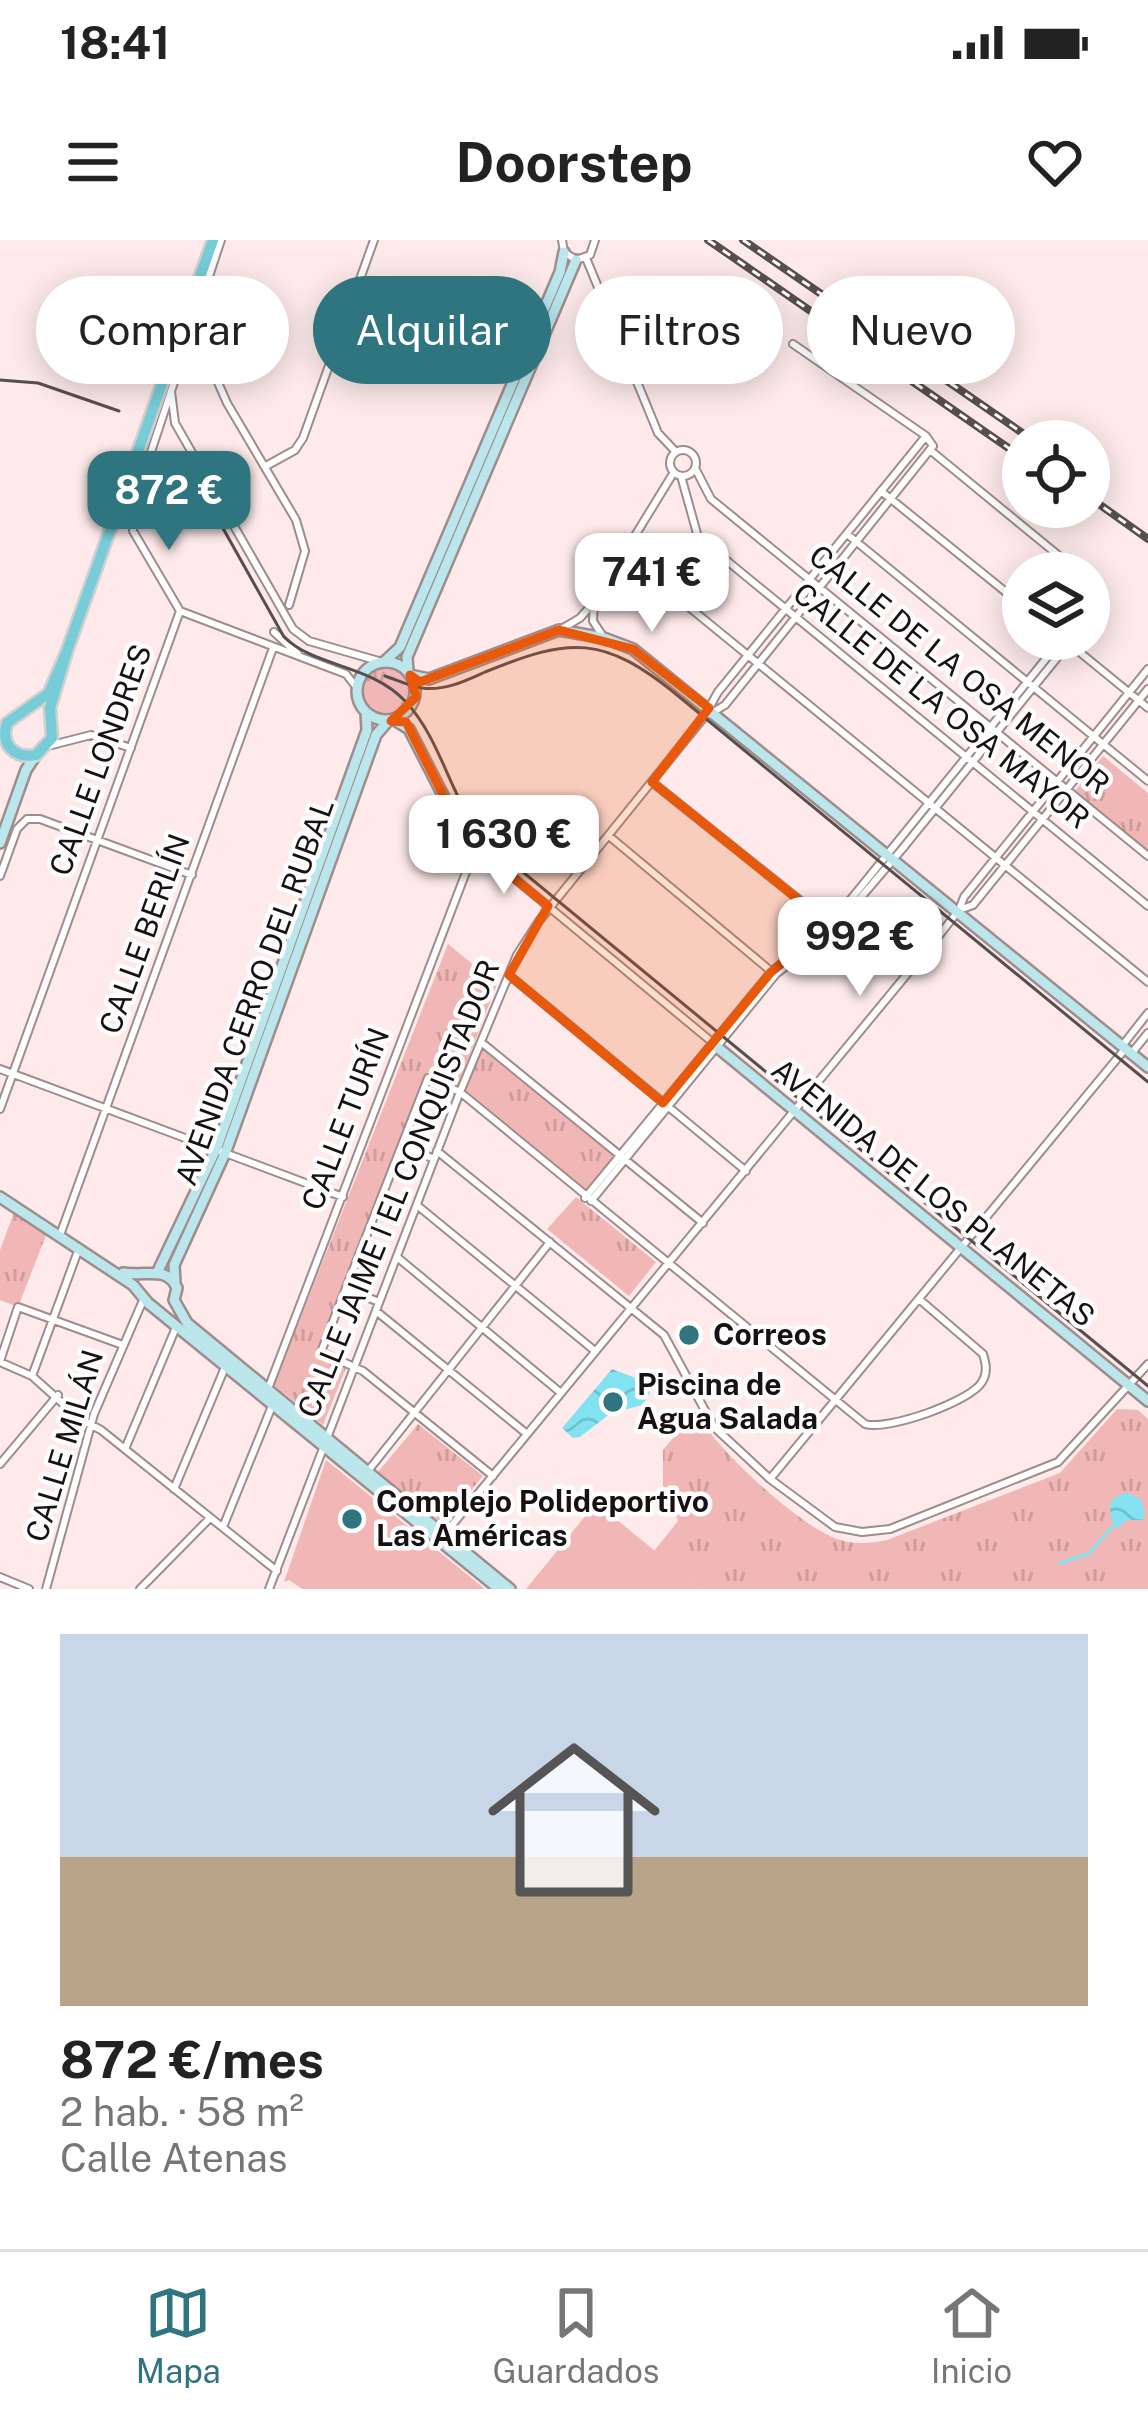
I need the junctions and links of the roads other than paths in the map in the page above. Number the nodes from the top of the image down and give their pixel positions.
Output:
1 (217, 240) edge
2 (374, 240) edge
3 (595, 240) edge
4 (563, 246) edge
5 (581, 259) junction
6 (793, 344) dead end
7 (219, 384) edge
8 (171, 392) junction
9 (926, 436) junction
10 (932, 448) junction
11 (676, 452) junction
12 (148, 461) dead end
13 (266, 466) junction
14 (695, 468) junction
15 (678, 474) junction
16 (881, 491) junction
17 (891, 498) junction
18 (133, 503) dead end
19 (847, 534) junction
20 (856, 542) junction
21 (1055, 552) edge
22 (624, 554) junction
23 (810, 578) junction
24 (820, 586) junction
25 (1002, 589) edge
26 (595, 601) junction
27 (289, 605) junction
28 (278, 606) junction
29 (785, 610) junction
30 (180, 611) junction
31 (285, 617) junction
32 (795, 618) junction
33 (560, 630) junction
34 (274, 632) dead end
35 (604, 638) junction
36 (273, 648) junction
37 (67, 651) junction
38 (748, 655) junction
39 (303, 657) junction
40 (1049, 660) edge
41 (1090, 660) edge
42 (383, 662) junction
43 (758, 663) junction
44 (1148, 669) edge
45 (409, 673) junction
46 (1030, 684) junction
47 (356, 688) junction
48 (1148, 688) edge
49 (1129, 692) junction
50 (1139, 700) junction
51 (1148, 708) edge
52 (26, 710) junction
53 (366, 712) junction
54 (709, 713) junction
55 (390, 721) junction
56 (49, 723) junction
57 (3, 725) edge
58 (993, 730) junction
59 (1094, 736) junction
60 (64, 740) junction
61 (1103, 744) junction
62 (47, 746) junction
63 (7, 748) edge
64 (130, 748) junction
65 (36, 755) junction
66 (969, 760) junction
67 (1148, 781) edge
68 (652, 782) junction
69 (1057, 782) junction
70 (21, 784) junction
71 (1066, 789) junction
72 (932, 805) junction
73 (1033, 812) junction
74 (1042, 819) junction
75 (609, 836) junction
76 (465, 838) junction
77 (98, 841) junction
78 (0, 843) edge
79 (891, 855) junction
80 (486, 856) junction
81 (1148, 856) edge
82 (996, 858) junction
83 (1005, 865) junction
84 (468, 867) junction
85 (193, 875) junction
86 (0, 876) edge
87 (1148, 906) edge
88 (550, 908) junction
89 (958, 911) junction
90 (832, 927) junction
91 (774, 973) junction
92 (509, 975) junction
93 (1148, 982) edge
94 (1148, 1013) edge
95 (1148, 1033) edge
96 (481, 1042) junction
97 (715, 1045) junction
98 (1126, 1049) junction
99 (1148, 1067) edge
100 (0, 1069) edge
101 (13, 1073) junction
102 (460, 1093) junction
103 (666, 1105) junction
104 (107, 1108) junction
105 (0, 1109) edge
106 (795, 1112) junction
107 (402, 1144) junction
108 (222, 1149) junction
109 (435, 1155) junction
110 (622, 1157) junction
111 (746, 1171) junction
112 (0, 1196) edge
113 (343, 1197) junction
114 (588, 1199) junction
115 (418, 1206) junction
116 (704, 1223) junction
117 (60, 1235) junction
118 (550, 1242) junction
119 (80, 1248) junction
120 (962, 1249) junction
121 (398, 1257) junction
122 (670, 1263) junction
123 (117, 1272) junction
124 (155, 1274) junction
125 (176, 1283) junction
126 (516, 1286) junction
127 (346, 1289) junction
128 (143, 1296) junction
129 (919, 1299) junction
130 (174, 1300) junction
131 (380, 1302) junction
132 (158, 1307) junction
133 (631, 1310) junction
134 (376, 1311) junction
135 (134, 1318) junction
136 (54, 1320) junction
137 (177, 1325) junction
138 (483, 1328) junction
139 (121, 1344) junction
140 (596, 1351) junction
141 (0, 1362) edge
142 (1148, 1364) edge
143 (226, 1365) junction
144 (354, 1366) junction
145 (450, 1370) junction
146 (32, 1376) junction
147 (1126, 1383) junction
148 (268, 1389) junction
149 (561, 1393) junction
150 (58, 1396) junction
151 (835, 1400) junction
152 (1148, 1401) edge
153 (273, 1402) junction
154 (416, 1413) junction
155 (92, 1422) junction
156 (526, 1434) junction
157 (325, 1440) junction
158 (125, 1449) junction
159 (0, 1464) edge
160 (368, 1472) junction
161 (493, 1476) junction
162 (770, 1479) junction
163 (174, 1489) junction
164 (210, 1518) junction
165 (222, 1528) junction
166 (442, 1537) junction
167 (277, 1571) junction
168 (0, 1577) edge
169 (28, 1589) edge
170 (46, 1589) edge
171 (140, 1589) edge
172 (269, 1589) edge
173 (499, 1589) edge
174 (510, 1589) edge

1 - 8 street
1 - 37 main road
2 - 13 street
3 - 5 street
4 - 5 street
4 - 42 street
5 - 11 street
5 - 45 street
6 - 9 street
7 - 13 street
8 - 12 street
8 - 28 street
9 - 10 street
9 - 16 street, CALLE JAIME I EL CONQUISTADOR
10 - 17 street, CALLE JAIME I EL CONQUISTADOR
10 - 21 street
11 - 14 street
11 - 15 street
13 - 27 street
14 - 15 street
14 - 23 street, CALLE DE LA OSA MENOR
15 - 22 street
15 - 29 street, CALLE DE LA OSA MAYOR
16 - 17 street
16 - 19 street, CALLE JAIME I EL CONQUISTADOR
17 - 20 street, CALLE JAIME I EL CONQUISTADOR
17 - 25 street
18 - 30 street
19 - 20 street
19 - 23 street, CALLE JAIME I EL CONQUISTADOR
20 - 24 street, CALLE JAIME I EL CONQUISTADOR
20 - 46 street
22 - 26 street
22 - 38 street
23 - 24 street, CALLE DE LA OSA MENOR
23 - 29 street, CALLE JAIME I EL CONQUISTADOR
24 - 32 street, CALLE JAIME I EL CONQUISTADOR
24 - 58 street, CALLE DE LA OSA MENOR
26 - 33 street
26 - 35 street
27 - 28 street
27 - 31 street
28 - 31 street
29 - 32 street, CALLE DE LA OSA MAYOR
29 - 38 street, CALLE JAIME I EL CONQUISTADOR
30 - 36 street
30 - 64 street, CALLE LONDRES
31 - 42 street
32 - 43 street, CALLE JAIME I EL CONQUISTADOR
32 - 66 street, CALLE DE LA OSA MAYOR
33 - 35 street
33 - 45 street
34 - 39 street
35 - 54 street
36 - 39 street
36 - 85 street, CALLE BERLÍN
37 - 52 main road
37 - 56 main road
38 - 43 street
38 - 54 street, CALLE JAIME I EL CONQUISTADOR
39 - 47 street
40 - 46 street
41 - 49 street
42 - 45 street
42 - 47 street
43 - 54 street, CALLE JAIME I EL CONQUISTADOR
43 - 72 street
44 - 49 street
45 - 55 street
46 - 58 street
46 - 59 street
47 - 53 street
48 - 50 street
49 - 50 street
49 - 59 street
50 - 51 street
50 - 61 street
52 - 56 main road
52 - 57 main road
53 - 55 street
53 - 108 street, AVENIDA CERRO DEL RUBAL
54 - 68 street, CALLE JAIME I EL CONQUISTADOR
54 - 79 street
55 - 76 street, CALLE TURÍN
55 - 108 street, AVENIDA CERRO DEL RUBAL
56 - 60 street
56 - 62 main road
57 - 63 main road
58 - 66 street
58 - 69 street, CALLE DE LA OSA MENOR
59 - 61 street
59 - 69 street
60 - 62 street
60 - 64 street
61 - 67 street
61 - 71 street
62 - 65 main road
63 - 65 main road
63 - 70 street
64 - 77 street, CALLE LONDRES
65 - 70 street
66 - 72 street
66 - 73 street, CALLE DE LA OSA MAYOR
68 - 75 street, CALLE JAIME I EL CONQUISTADOR
68 - 90 street
69 - 71 street, CALLE DE LA OSA MENOR
69 - 73 street
70 - 78 street
71 - 74 street
71 - 81 street, CALLE DE LA OSA MENOR
72 - 79 street
72 - 82 street
73 - 74 street, CALLE DE LA OSA MAYOR
73 - 82 street
74 - 83 street
74 - 87 street, CALLE DE LA OSA MAYOR
75 - 88 street, CALLE JAIME I EL CONQUISTADOR
75 - 91 street
76 - 80 street, AVENIDA DE LOS PLANETAS
76 - 84 street, CALLE TURÍN
77 - 85 street
77 - 86 street
77 - 101 street, CALLE LONDRES
79 - 89 street
79 - 90 street
80 - 84 street
80 - 88 street, AVENIDA DE LOS PLANETAS
82 - 83 street
82 - 89 street
83 - 89 street
83 - 93 street
84 - 113 street, CALLE TURÍN
85 - 104 street, CALLE BERLÍN
88 - 92 street, CALLE JAIME I EL CONQUISTADOR
88 - 97 street, AVENIDA DE LOS PLANETAS
89 - 98 street
89 - 106 street
90 - 91 street
91 - 97 street
92 - 96 street, CALLE JAIME I EL CONQUISTADOR
92 - 103 street
94 - 98 street
95 - 98 street
96 - 102 street, CALLE JAIME I EL CONQUISTADOR
96 - 110 street
97 - 103 street
97 - 106 street, AVENIDA DE LOS PLANETAS
98 - 99 street
98 - 120 street
100 - 101 street
101 - 104 street
101 - 105 street, CALLE LONDRES
102 - 107 street
102 - 109 street, CALLE JAIME I EL CONQUISTADOR
102 - 114 street
103 - 110 street
103 - 111 street
104 - 108 street
104 - 117 street, CALLE BERLÍN
106 - 111 street
106 - 120 street, AVENIDA DE LOS PLANETAS
107 - 109 street
107 - 127 street
108 - 113 street
108 - 124 street, AVENIDA CERRO DEL RUBAL
108 - 125 street, AVENIDA CERRO DEL RUBAL
109 - 115 street, CALLE JAIME I EL CONQUISTADOR
109 - 118 street
110 - 114 street
110 - 116 street
111 - 116 street
112 - 117 street
113 - 148 street, CALLE TURÍN
114 - 122 street
115 - 121 street, CALLE JAIME I EL CONQUISTADOR
115 - 126 street
116 - 122 street
117 - 119 street
118 - 126 street
118 - 133 street
119 - 123 street
119 - 136 street
120 - 129 street
120 - 147 street, AVENIDA DE LOS PLANETAS
121 - 131 street, CALLE JAIME I EL CONQUISTADOR
121 - 138 street
122 - 133 street
122 - 151 street
123 - 124 street
123 - 128 street
124 - 125 street
124 - 128 street
125 - 130 street
126 - 138 street
126 - 140 street
127 - 131 street
127 - 144 street
128 - 132 street
128 - 135 street, CALLE MILÁN
129 - 151 street
129 - 151 street
130 - 132 street
130 - 148 street
131 - 134 street, CALLE JAIME I EL CONQUISTADOR
132 - 135 street
132 - 137 street
133 - 140 street
133 - 162 street
134 - 144 street, CALLE JAIME I EL CONQUISTADOR
134 - 145 street
135 - 139 street, CALLE MILÁN
136 - 139 street
136 - 141 street
136 - 146 street
137 - 143 street
137 - 158 street
138 - 145 street
138 - 149 street
139 - 155 street, CALLE MILÁN
140 - 149 street
141 - 146 street
142 - 147 street
143 - 153 street
143 - 163 street
144 - 154 street
144 - 157 street, CALLE JAIME I EL CONQUISTADOR
145 - 154 street
145 - 156 street
146 - 150 street
147 - 152 street, AVENIDA DE LOS PLANETAS
147 - 162 street
148 - 157 street
149 - 156 street
150 - 155 street
150 - 159 street
151 - 162 street
153 - 157 street
153 - 165 street
154 - 160 street
154 - 161 street
155 - 158 street
155 - 170 street, CALLE MILÁN
156 - 161 street
157 - 160 street
157 - 166 street
157 - 167 street, CALLE JAIME I EL CONQUISTADOR
158 - 163 street
160 - 166 street
161 - 166 street
163 - 164 street
164 - 165 street
164 - 171 street
165 - 167 street
166 - 173 street
166 - 174 street
167 - 172 street, CALLE JAIME I EL CONQUISTADOR
168 - 169 street

